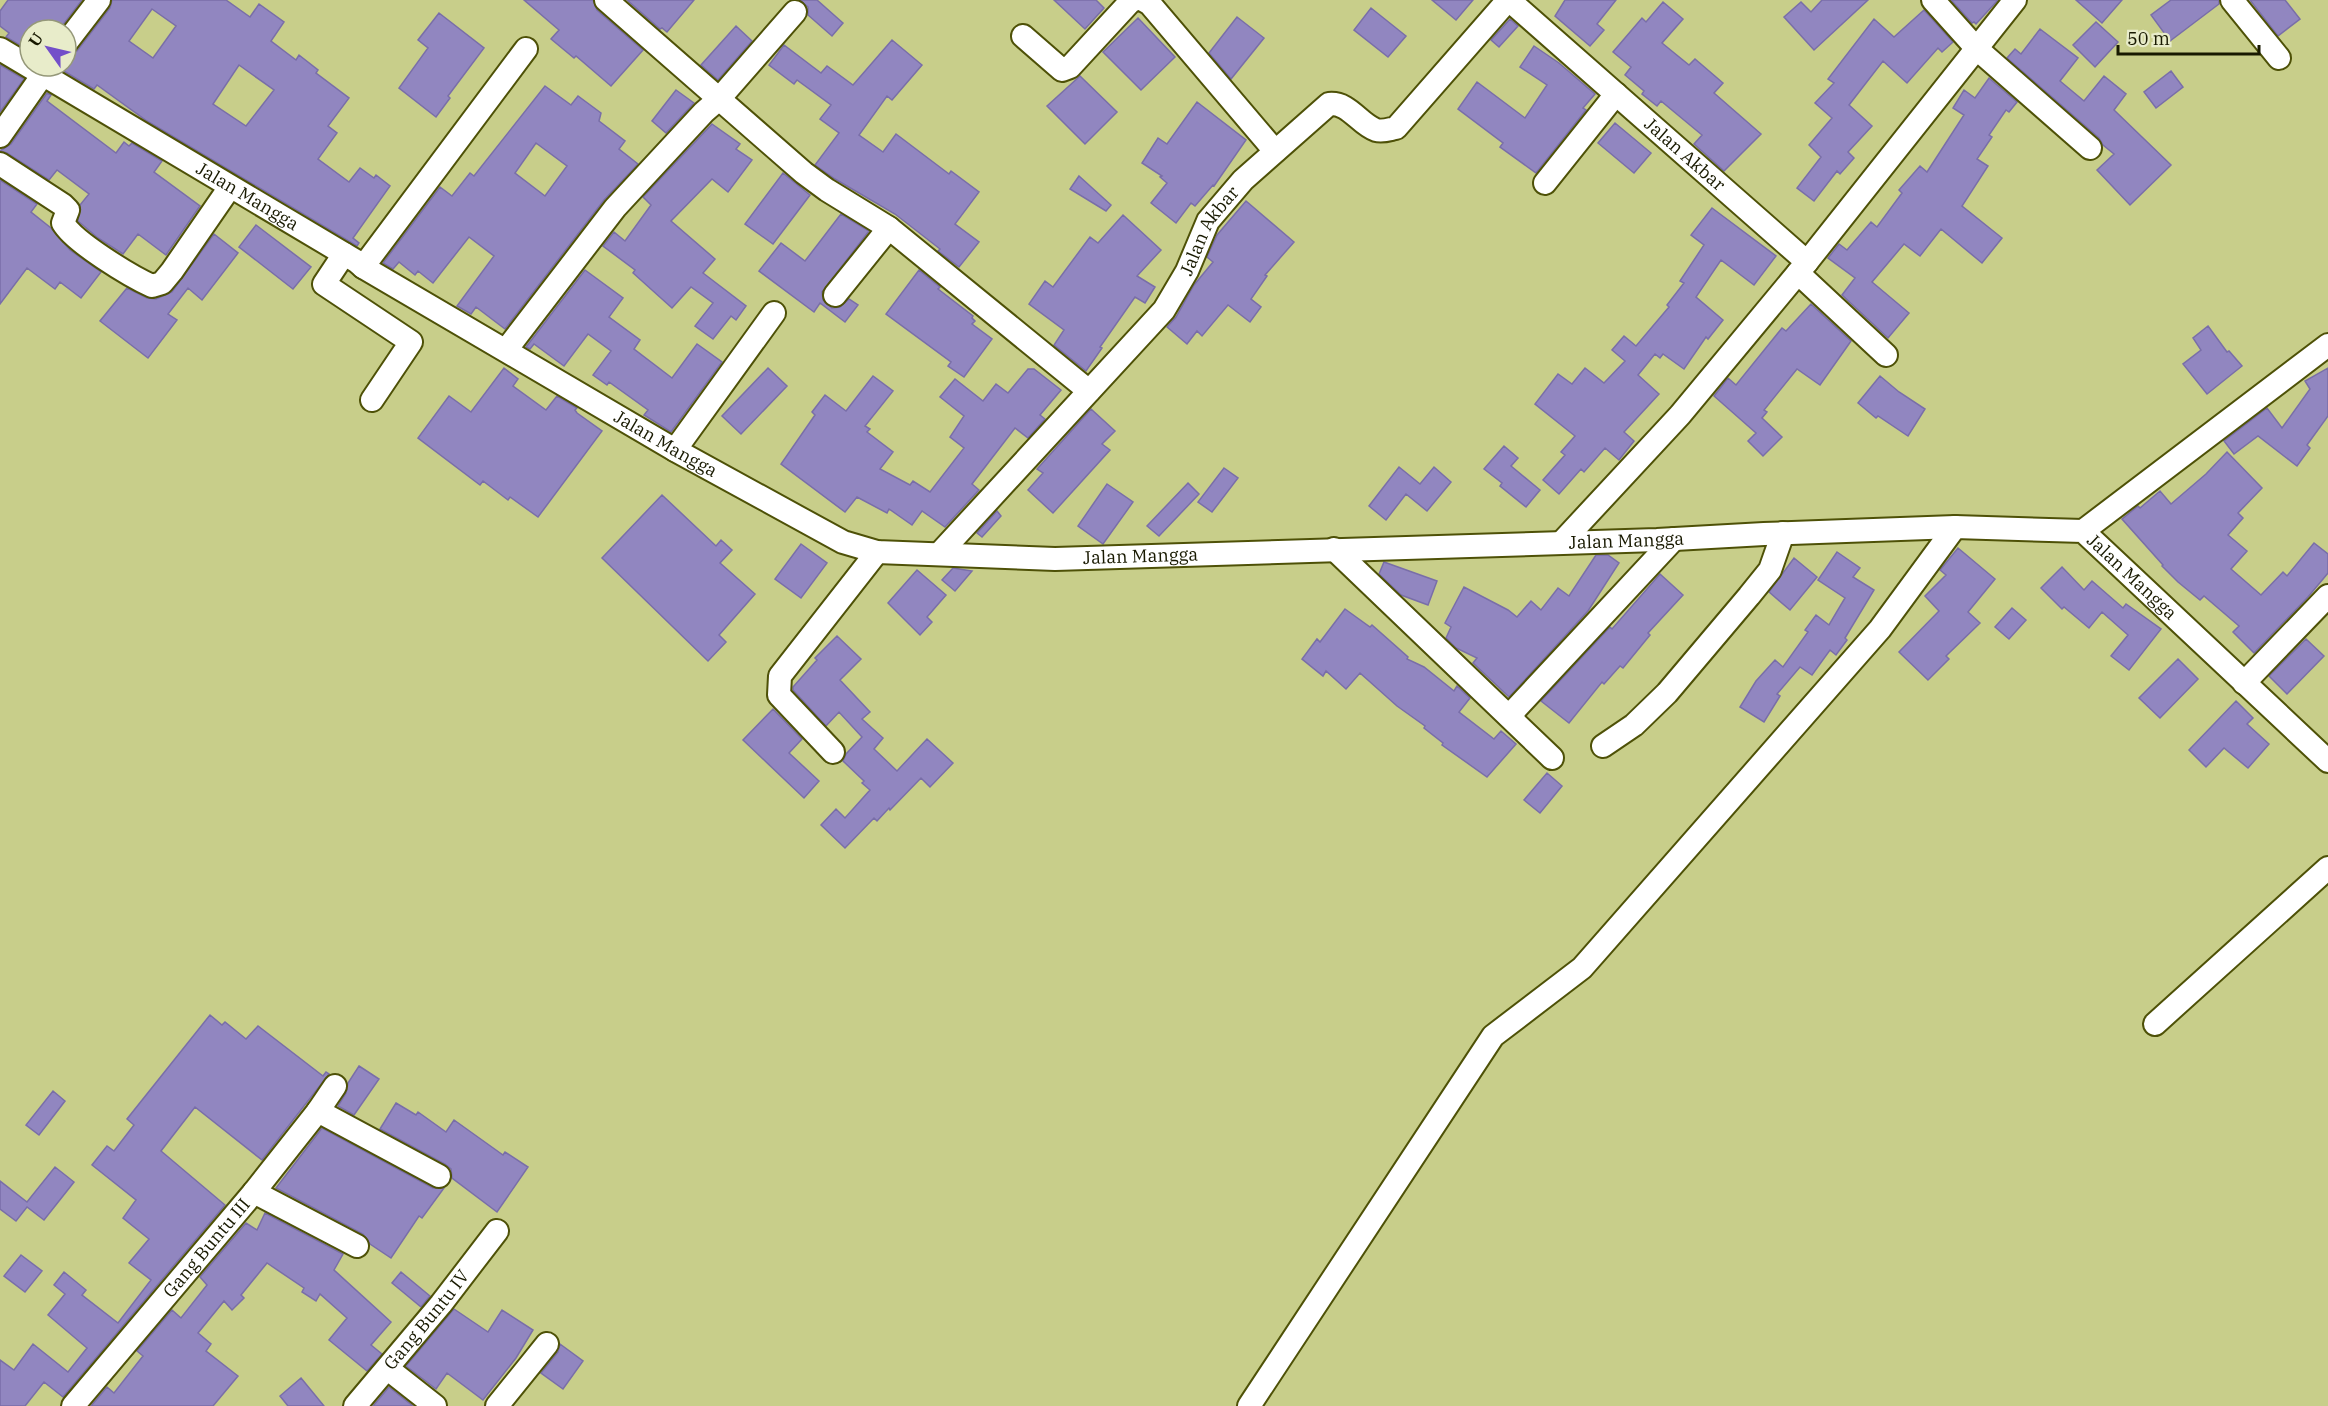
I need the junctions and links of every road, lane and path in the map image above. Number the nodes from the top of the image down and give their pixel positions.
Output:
1 (99, 0) edge
2 (606, 0) edge
3 (1134, 0) edge
4 (1143, 0) edge
5 (1509, 0) edge
6 (1932, 0) edge
7 (2015, 0) edge
8 (2232, 0) edge
9 (795, 12) dead end
10 (78, 27) edge
11 (1023, 36) dead end
12 (0, 49) edge
13 (526, 49) dead end
14 (1977, 49) junction
15 (18, 57) edge
16 (2279, 57) dead end
17 (40, 78) edge
18 (59, 78) edge
19 (1616, 94) junction
20 (719, 99) junction
21 (0, 136) edge
22 (2090, 148) dead end
23 (1275, 151) junction
24 (0, 164) edge
25 (1545, 183) dead end
26 (230, 187) junction
27 (410, 191) dead end
28 (889, 228) junction
29 (354, 261) junction
30 (1802, 267) junction
31 (835, 295) dead end
32 (774, 313) dead end
33 (2328, 345) edge
34 (506, 350) junction
35 (1886, 355) dead end
36 (1089, 391) junction
37 (372, 400) dead end
38 (675, 450) junction
39 (1955, 527) junction
40 (2083, 531) junction
41 (1783, 533) junction
42 (1674, 539) junction
43 (1562, 542) junction
44 (1334, 549) junction
45 (877, 552) junction
46 (940, 553) junction
47 (2328, 596) edge
48 (2244, 683) junction
49 (1509, 716) junction
50 (1603, 746) dead end
51 (833, 752) dead end
52 (1552, 758) dead end
53 (2328, 761) edge
54 (2328, 868) edge
55 (2155, 1024) dead end
56 (335, 1086) dead end
57 (318, 1111) junction
58 (439, 1176) dead end
59 (254, 1192) junction
60 (497, 1231) dead end
61 (357, 1246) dead end
62 (547, 1344) dead end
63 (388, 1369) junction
64 (73, 1406) edge
65 (355, 1406) edge
66 (435, 1406) edge
67 (496, 1406) edge
68 (1249, 1406) edge

1 - 10 street
2 - 20 street
3 - 11 street
4 - 23 street
5 - 19 street, Jalan Akbar
5 - 23 street, Jalan Akbar
6 - 14 street
7 - 14 street
8 - 16 street
9 - 20 street
12 - 15 street, Jalan Mangga
13 - 29 street
14 - 22 street
14 - 30 street
17 - 21 street
18 - 26 street, Jalan Mangga
19 - 25 street
19 - 30 street, Jalan Akbar
20 - 28 street
20 - 34 street
23 - 36 street, Jalan Akbar
24 - 26 street
26 - 29 street, Jalan Mangga
27 - 29 street
28 - 31 street
28 - 36 street
29 - 34 street, Jalan Mangga
29 - 37 street
30 - 35 street, Jalan Akbar
30 - 43 street
32 - 38 street
33 - 40 street
34 - 38 street, Jalan Mangga
36 - 46 street, Jalan Akbar
38 - 45 street, Jalan Mangga
39 - 40 street, Jalan Mangga
39 - 41 street, Jalan Mangga
39 - 68 street
40 - 48 street, Jalan Mangga
41 - 42 street, Jalan Mangga
41 - 50 street
42 - 43 street, Jalan Mangga
42 - 49 street
43 - 44 street, Jalan Mangga
44 - 46 street, Jalan Mangga
44 - 49 street
45 - 46 street, Jalan Mangga
45 - 51 street
47 - 48 street
48 - 53 street, Jalan Mangga
49 - 52 street
54 - 55 street
56 - 57 street, Gang Buntu III
57 - 58 street
57 - 59 street, Gang Buntu III
59 - 61 street
59 - 64 street, Gang Buntu III
60 - 63 street, Gang Buntu IV
62 - 67 street
63 - 65 street, Gang Buntu IV
63 - 66 street

